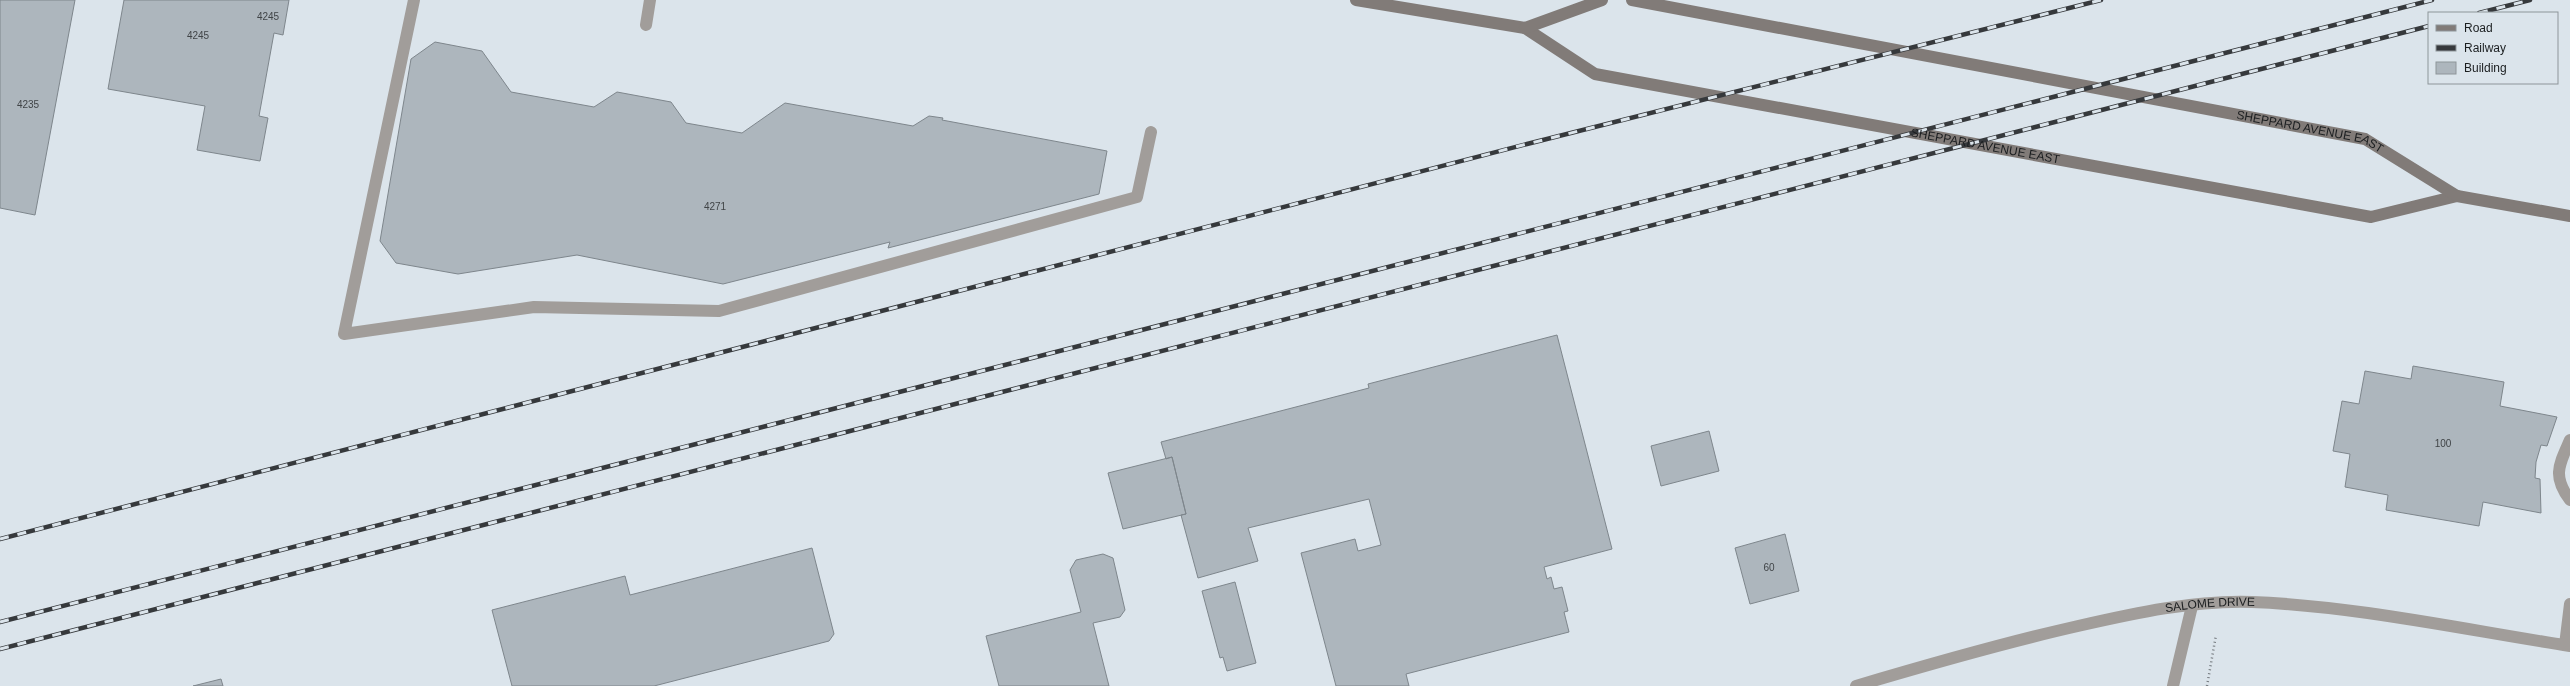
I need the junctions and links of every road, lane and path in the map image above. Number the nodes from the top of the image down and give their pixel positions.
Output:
1 (414, 0) edge
2 (650, 0) edge
3 (1356, 0) edge
4 (1602, 0) edge
5 (1632, 0) edge
6 (646, 25) dead end
7 (1525, 28) junction
8 (1150, 132) dead end
9 (2457, 196) junction
10 (2570, 216) edge
11 (2570, 440) edge
12 (2570, 500) edge
13 (2222, 603) junction
14 (2570, 604) edge
15 (2192, 606) junction
16 (2567, 646) edge
17 (1856, 686) edge
18 (2173, 686) edge
19 (2207, 686) edge

1 - 8 street
2 - 6 street
3 - 7 main road, SHEPPARD AVENUE EAST
4 - 7 main road, SHEPPARD AVENUE EAST
5 - 9 main road, SHEPPARD AVENUE EAST
7 - 9 main road, SHEPPARD AVENUE EAST
9 - 10 main road, SHEPPARD AVENUE EAST
11 - 12 street
13 - 15 street, SALOME DRIVE
13 - 16 street, SALOME DRIVE
13 - 19 path
14 - 16 street
15 - 17 street, SALOME DRIVE
15 - 18 street

